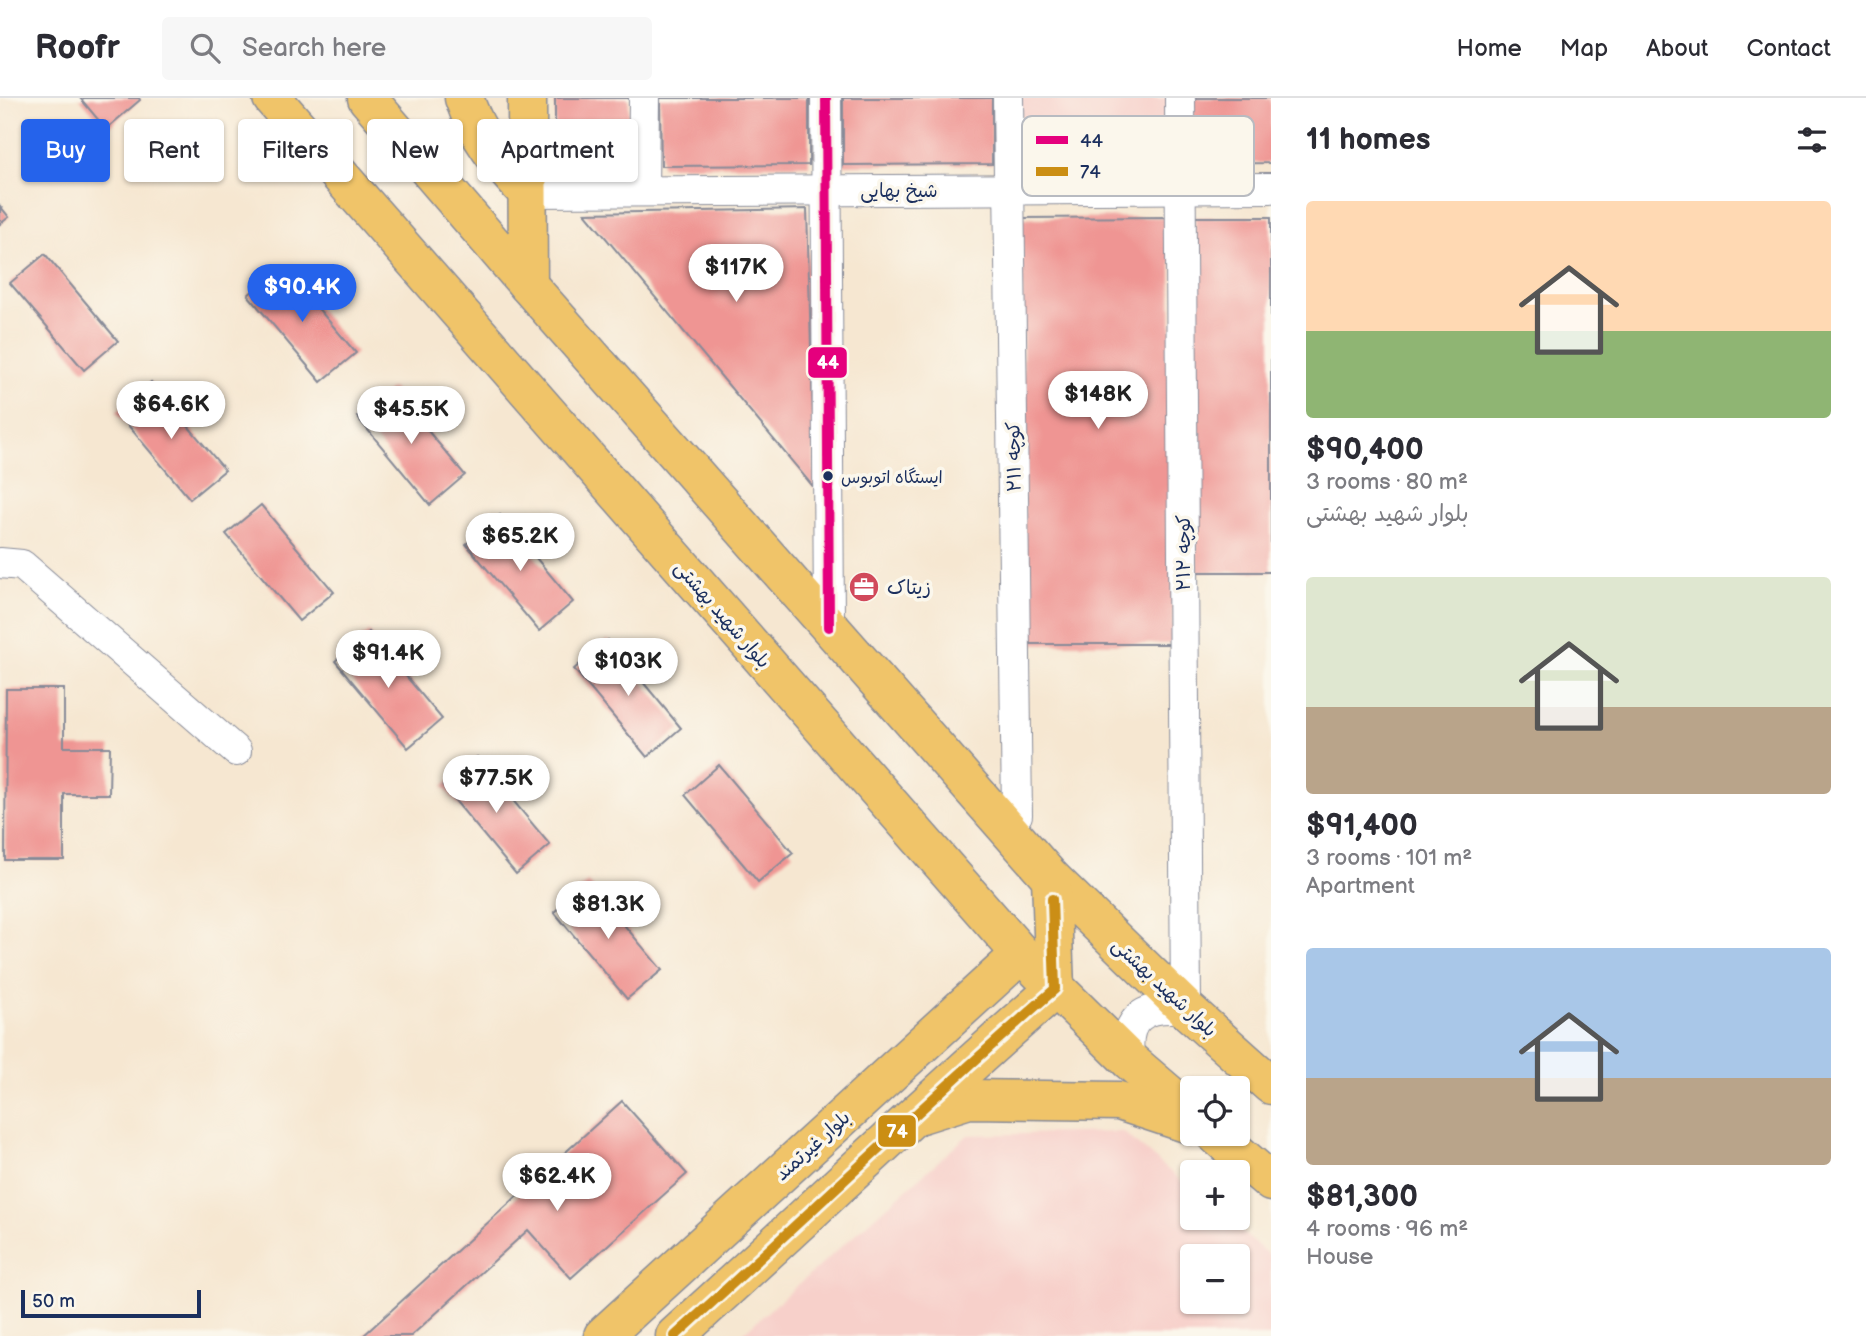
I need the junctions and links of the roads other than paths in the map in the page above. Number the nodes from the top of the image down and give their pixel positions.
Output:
1 (272, 98) edge
2 (367, 98) edge
3 (464, 98) edge
4 (527, 98) edge
5 (644, 98) edge
6 (826, 98) edge
7 (1008, 98) edge
8 (1180, 98) edge
9 (1180, 116) edge
10 (1009, 189) junction
11 (1022, 189) edge
12 (827, 190) junction
13 (643, 191) junction
14 (527, 192) junction
15 (1181, 196) edge
16 (528, 285) junction
17 (0, 563) edge
18 (829, 627) junction
19 (236, 751) dead end
20 (1017, 815) dead end
21 (1051, 878) junction
22 (1010, 964) junction
23 (1044, 999) junction
24 (1186, 1009) junction
25 (1130, 1061) junction
26 (1271, 1085) edge
27 (1180, 1104) edge
28 (912, 1116) junction
29 (1180, 1121) edge
30 (1229, 1146) edge
31 (1271, 1182) edge
32 (603, 1336) edge
33 (675, 1336) edge

1 - 22 main road, بلوار شهید بهشتی
2 - 16 main road, بلوار شهید بهشتی
3 - 14 main road
4 - 14 main road
5 - 13 street
6 - 12 street
7 - 10 street, کوچه ۲۱۱
8 - 9 street, کوچه ۲۱۲
10 - 11 street, شیخ بهایی
10 - 12 street, شیخ بهایی
10 - 20 street, کوچه ۲۱۱
12 - 13 street, شیخ بهایی
12 - 18 street
13 - 14 street, شیخ بهایی
14 - 16 main road
15 - 24 street, کوچه ۲۱۲
16 - 18 main road, بلوار شهید بهشتی
17 - 19 street
18 - 21 main road, بلوار شهید بهشتی
21 - 23 main road
21 - 24 main road, بلوار شهید بهشتی
22 - 23 main road
22 - 32 main road, بلوار غیرتمند
23 - 25 main road
23 - 28 main road
24 - 25 street
24 - 26 main road, بلوار شهید بهشتی
25 - 27 main road
28 - 29 main road
28 - 33 main road
30 - 31 main road

